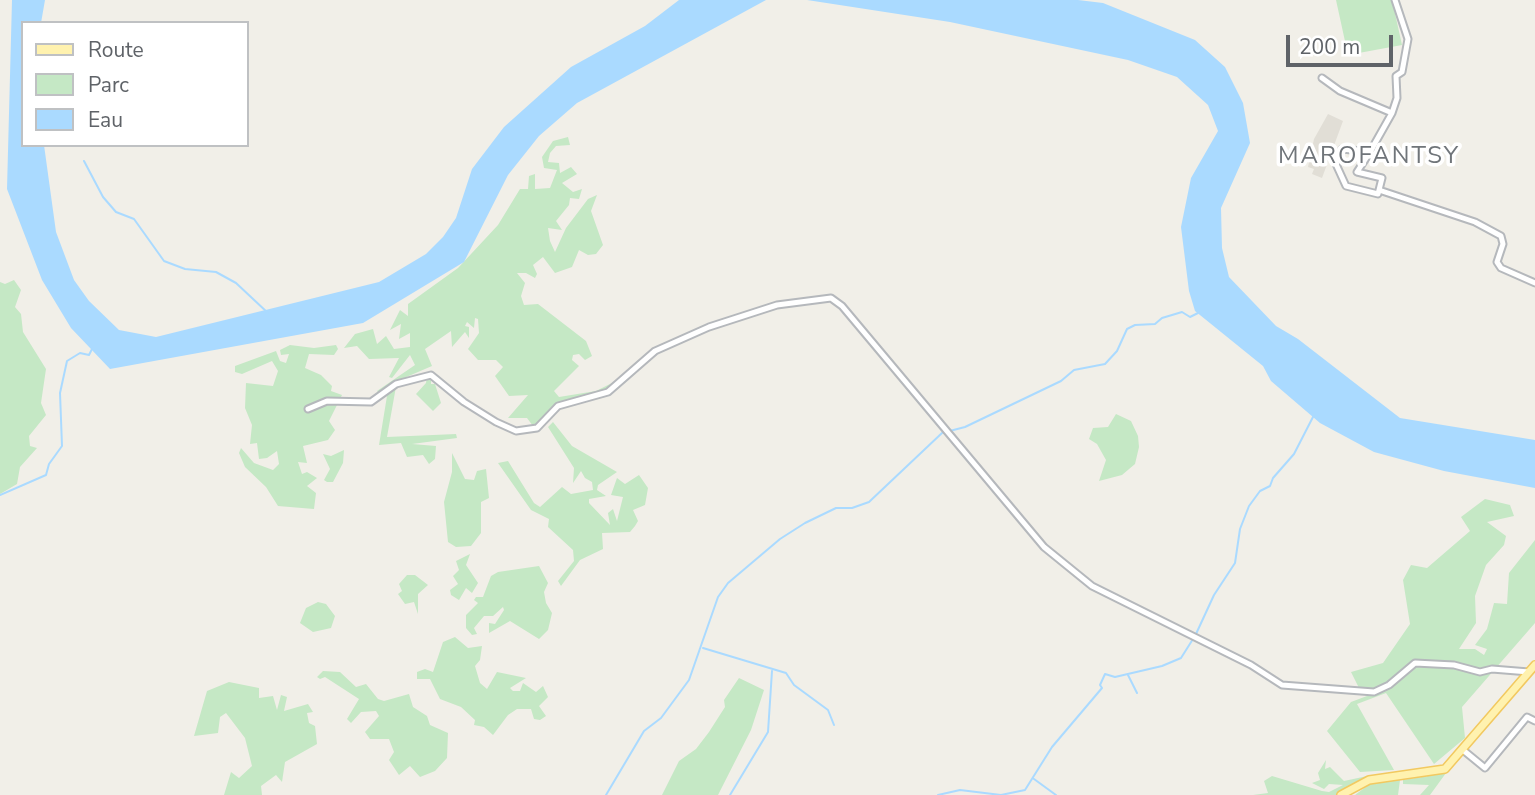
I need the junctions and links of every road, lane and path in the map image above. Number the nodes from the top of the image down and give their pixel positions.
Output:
1 (1395, 0) edge
2 (1322, 78) dead end
3 (1392, 113) junction
4 (1370, 152) junction
5 (1379, 190) junction
6 (1535, 283) edge
7 (308, 409) dead end
8 (1535, 665) edge
9 (1529, 672) junction
10 (1535, 721) edge
11 (1463, 750) junction
12 (1341, 795) edge

1 - 3 street
2 - 3 street
3 - 4 street
4 - 5 street
4 - 5 street
5 - 6 street
7 - 9 street
8 - 9 main road
9 - 11 main road
10 - 11 street
11 - 12 main road

